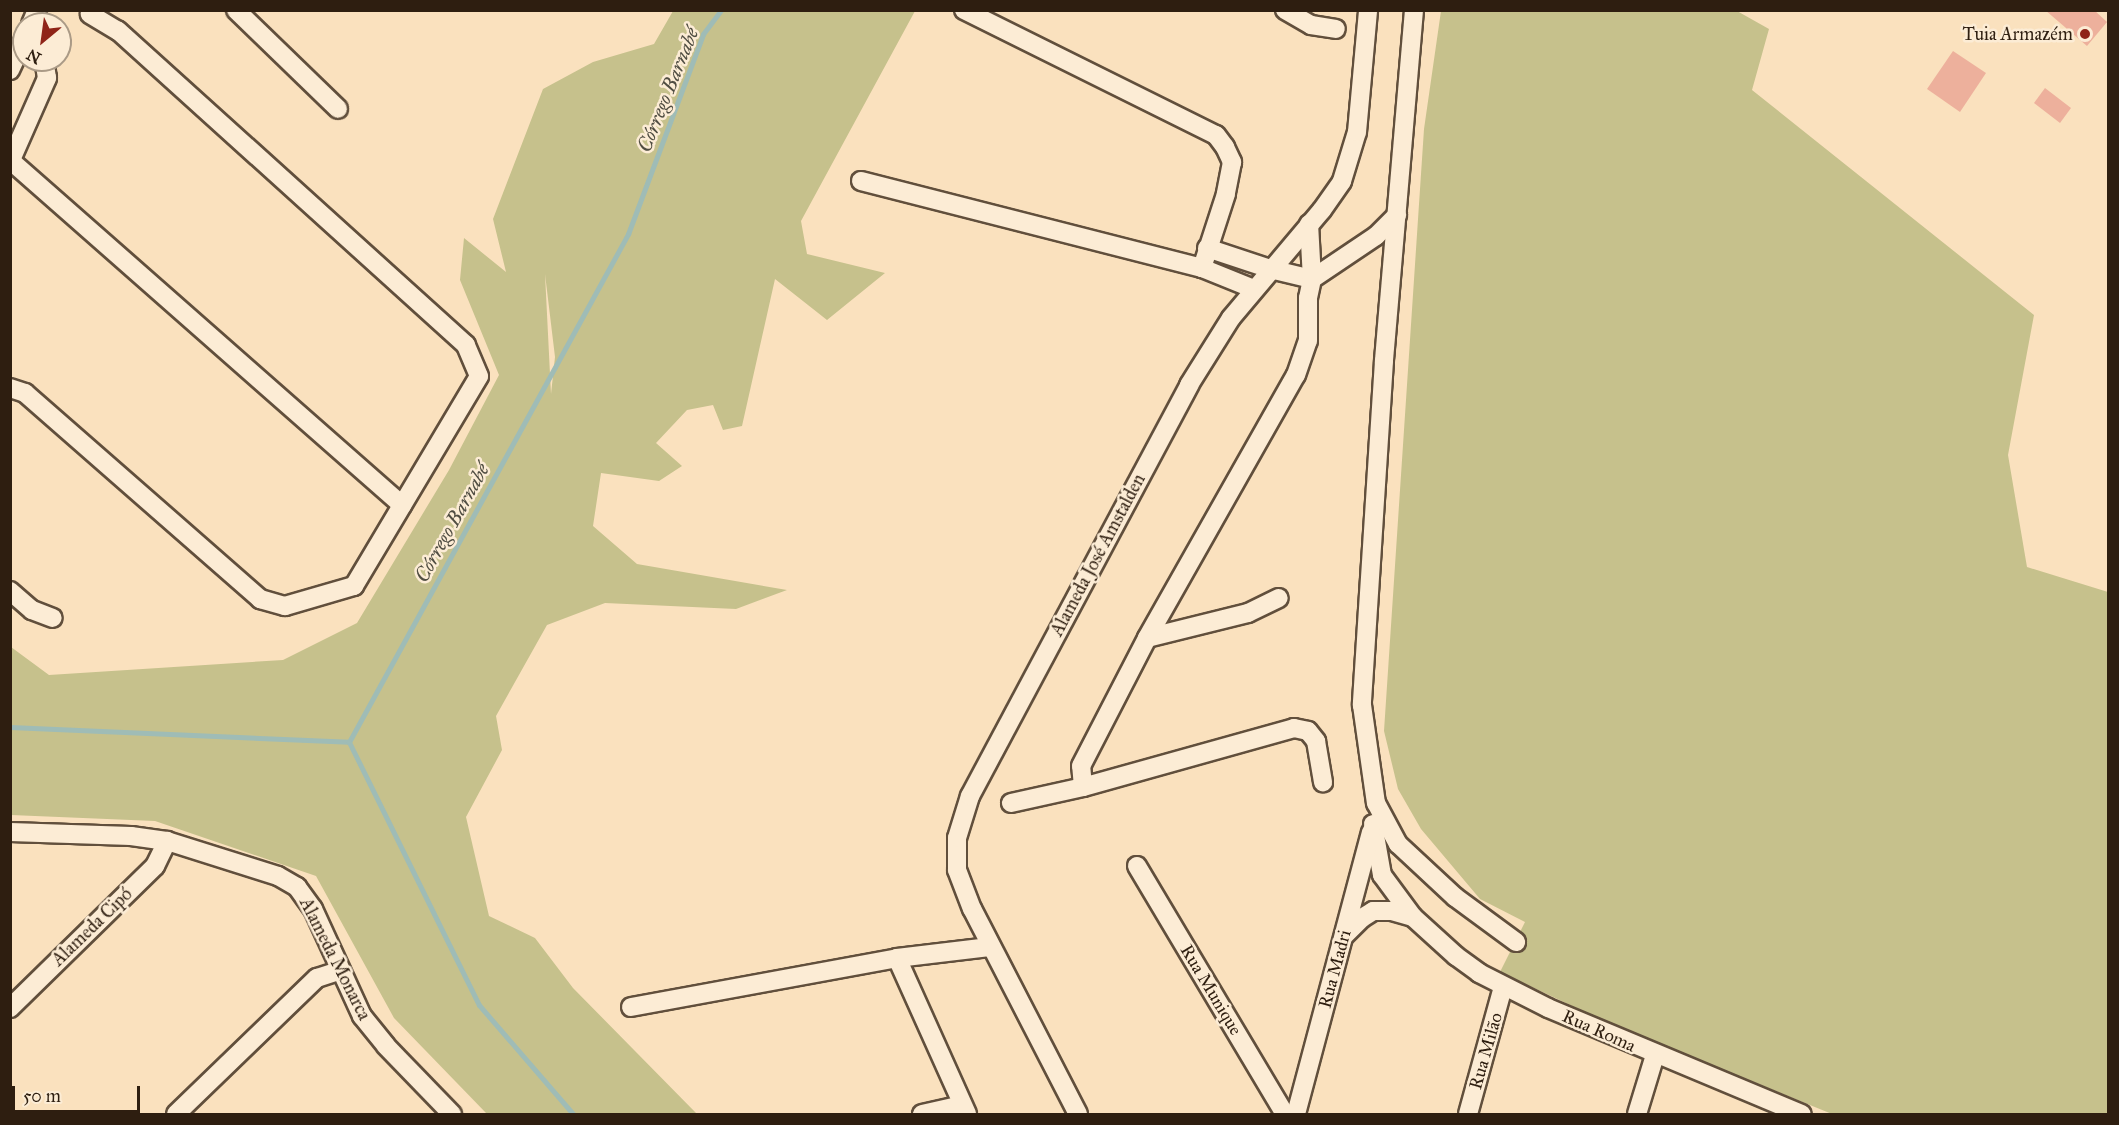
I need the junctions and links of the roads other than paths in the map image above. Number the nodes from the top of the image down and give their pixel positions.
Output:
1 (236, 10) edge
2 (964, 10) edge
3 (1285, 10) edge
4 (1368, 10) edge
5 (1414, 10) edge
6 (90, 14) dead end
7 (1336, 29) dead end
8 (46, 72) edge
9 (338, 109) dead end
10 (11, 161) edge
11 (861, 181) dead end
12 (1397, 215) junction
13 (1309, 224) junction
14 (1207, 248) junction
15 (1202, 268) junction
16 (1270, 269) junction
17 (1312, 279) junction
18 (1254, 289) junction
19 (10, 388) edge
20 (402, 505) junction
21 (10, 591) edge
22 (1279, 598) dead end
23 (53, 618) dead end
24 (1147, 638) junction
25 (1323, 782) dead end
26 (1083, 787) junction
27 (1376, 802) junction
28 (1011, 803) dead end
29 (1373, 824) junction
30 (10, 832) edge
31 (167, 842) junction
32 (1137, 866) dead end
33 (1413, 917) junction
34 (1343, 937) junction
35 (1516, 942) dead end
36 (989, 946) junction
37 (897, 958) junction
38 (341, 970) junction
39 (1503, 987) junction
40 (631, 1007) dead end
41 (10, 1008) edge
42 (1655, 1055) junction
43 (964, 1110) edge
44 (448, 1113) edge
45 (176, 1114) edge
46 (922, 1114) edge
47 (1078, 1114) edge
48 (1285, 1114) edge
49 (1296, 1114) edge
50 (1468, 1114) edge
51 (1637, 1114) edge
52 (1802, 1114) edge

1 - 9 street
2 - 14 street
3 - 7 street
4 - 13 street, Alameda José Amstalden
5 - 12 street
6 - 20 street
8 - 10 street
10 - 20 street
11 - 15 street
12 - 17 street
12 - 27 street
13 - 16 street, Alameda José Amstalden
13 - 17 street
14 - 15 street
14 - 16 street
15 - 18 street
16 - 17 street
16 - 18 street, Alameda José Amstalden
17 - 24 street
18 - 36 street, Alameda José Amstalden
19 - 20 street
21 - 23 street
22 - 24 street
24 - 26 street
25 - 26 street
26 - 28 street
27 - 29 street
27 - 35 street
29 - 33 street, Rua Roma
29 - 34 street, Rua Madri
30 - 31 street, Alameda Monarca
31 - 38 street, Alameda Monarca
31 - 41 street, Alameda Cipó
32 - 48 street, Rua Munique
33 - 34 street
33 - 39 street, Rua Roma
34 - 49 street, Rua Madri
36 - 37 street
36 - 47 street, Alameda José Amstalden
37 - 40 street
37 - 43 street
38 - 44 street, Alameda Monarca
38 - 45 street
39 - 42 street, Rua Roma
39 - 50 street, Rua Milão
42 - 51 street
42 - 52 street, Rua Roma
43 - 46 street

